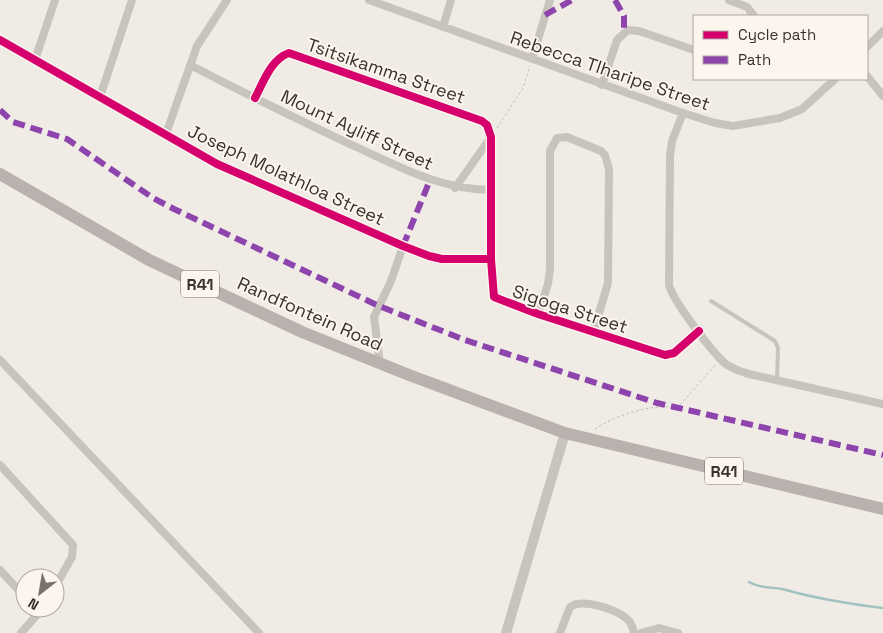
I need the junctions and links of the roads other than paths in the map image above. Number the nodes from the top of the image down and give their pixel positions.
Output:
1 (55, 0) edge
2 (132, 0) edge
3 (228, 0) edge
4 (369, 0) edge
5 (451, 0) edge
6 (550, 0) edge
7 (729, 0) edge
8 (753, 15) edge
9 (443, 27) junction
10 (883, 31) edge
11 (0, 40) edge
12 (868, 46) edge
13 (693, 50) edge
14 (532, 59) junction
15 (35, 60) junction
16 (190, 65) junction
17 (868, 77) edge
18 (834, 80) edge
19 (602, 85) junction
20 (883, 96) edge
21 (100, 97) junction
22 (255, 98) junction
23 (683, 114) junction
24 (166, 134) junction
25 (491, 137) junction
26 (0, 174) edge
27 (455, 188) junction
28 (491, 190) junction
29 (403, 246) junction
30 (491, 259) junction
31 (710, 301) dead end
32 (538, 314) junction
33 (699, 331) junction
34 (594, 333) junction
35 (0, 360) edge
36 (380, 364) junction
37 (777, 380) junction
38 (883, 404) edge
39 (565, 433) junction
40 (0, 466) edge
41 (883, 509) edge
42 (65, 569) edge
43 (0, 570) edge
44 (15, 586) edge
45 (33, 618) edge
46 (21, 633) edge
47 (259, 633) edge
48 (506, 633) edge
49 (560, 633) edge
50 (634, 633) edge
51 (641, 633) edge
52 (678, 633) edge

1 - 15 street
2 - 21 street
3 - 16 street
4 - 9 street, Rebecca Tlharipe Street
5 - 9 street
6 - 14 street
7 - 8 street
9 - 14 street, Rebecca Tlharipe Street
10 - 12 street
11 - 15 street, Joseph Molathloa Street
13 - 19 street
14 - 19 street, Rebecca Tlharipe Street
15 - 21 street, Joseph Molathloa Street
16 - 22 street, Mount Ayliff Street
16 - 24 street
17 - 20 street
18 - 23 street, Rebecca Tlharipe Street
19 - 23 street, Rebecca Tlharipe Street
21 - 24 street, Joseph Molathloa Street
22 - 25 street, Tsitsikamma Street
22 - 27 street, Mount Ayliff Street
23 - 33 street
24 - 29 street, Joseph Molathloa Street
25 - 27 street
25 - 28 street, Sigoga Street
26 - 36 main road, Randfontein Road / R41
27 - 28 street, Mount Ayliff Street
28 - 30 street, Sigoga Street
29 - 30 street, Joseph Molathloa Street
29 - 36 street
30 - 32 street, Sigoga Street
31 - 37 lane
32 - 34 street, Sigoga Street
32 - 34 street
33 - 34 street, Sigoga Street
33 - 37 street
35 - 47 street
36 - 39 main road, Randfontein Road / R41
37 - 38 street
39 - 41 main road, Randfontein Road / R41
39 - 48 street
40 - 42 street
43 - 44 street
45 - 46 street
49 - 50 street
51 - 52 street

